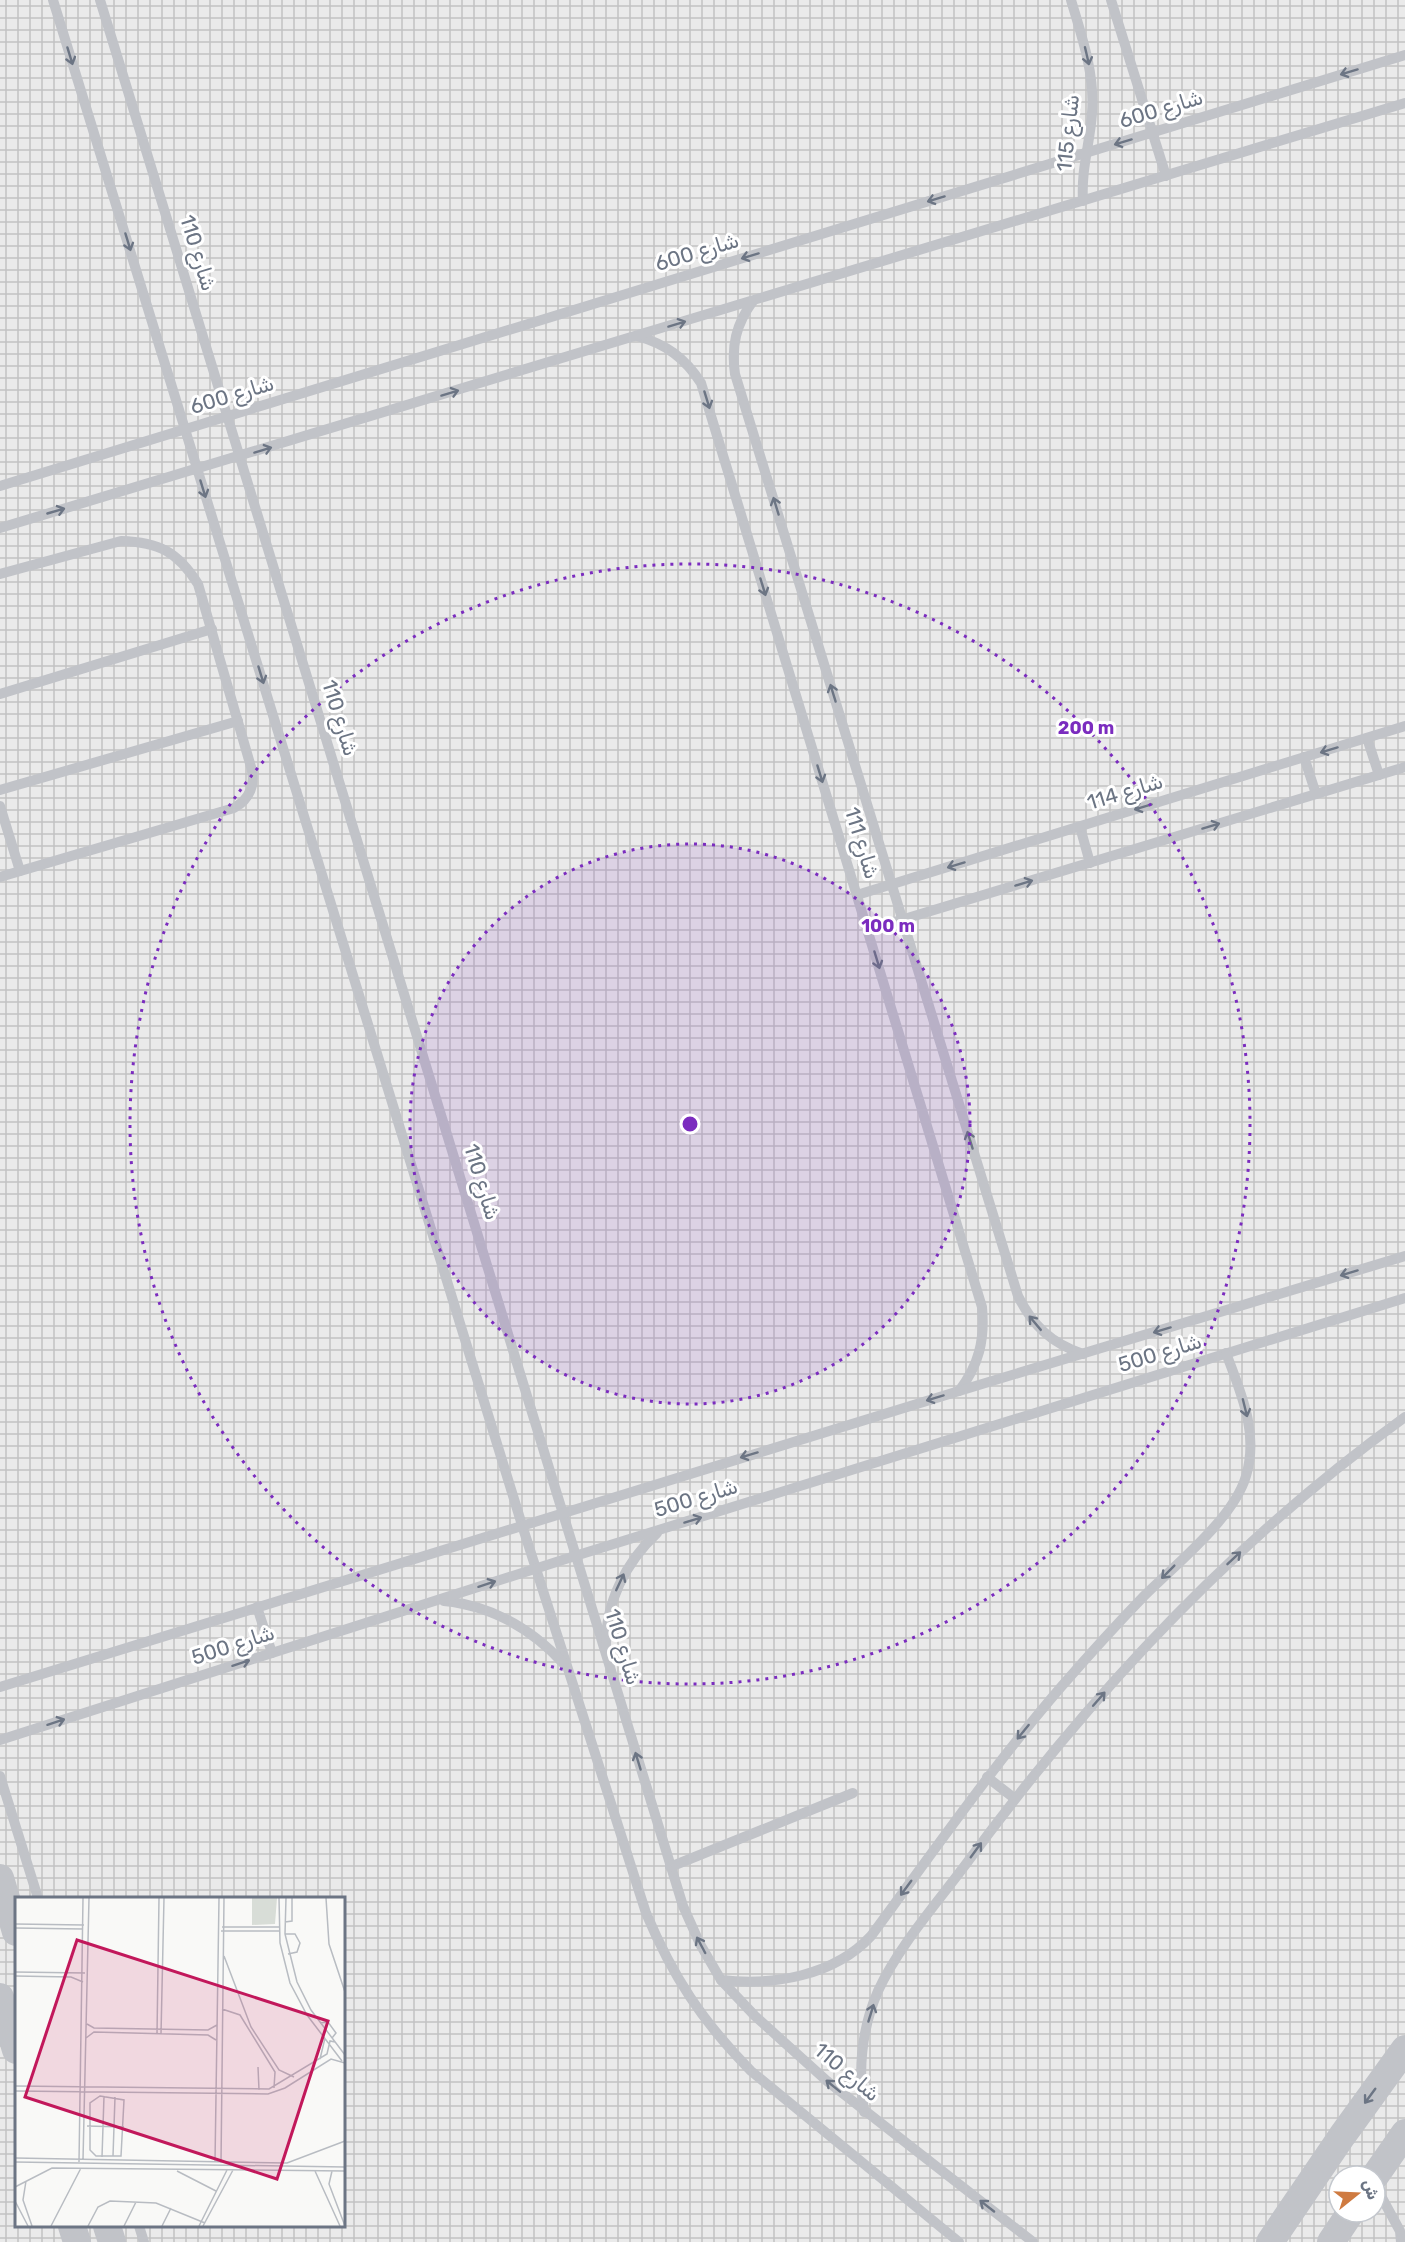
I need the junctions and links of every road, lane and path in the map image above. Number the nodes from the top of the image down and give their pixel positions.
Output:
1 (53, 0) edge
2 (100, 0) edge
3 (1071, 0) edge
4 (1112, 0) edge
5 (1405, 55) edge
6 (1405, 103) edge
7 (1152, 133) junction
8 (1085, 153) junction
9 (1166, 176) junction
10 (1083, 201) junction
11 (753, 301) junction
12 (637, 336) junction
13 (228, 417) junction
14 (185, 430) junction
15 (240, 457) junction
16 (197, 469) junction
17 (0, 486) edge
18 (0, 528) edge
19 (0, 574) edge
20 (212, 629) junction
21 (0, 694) edge
22 (238, 721) junction
23 (1405, 726) edge
24 (1367, 738) junction
25 (1304, 757) junction
26 (1405, 767) edge
27 (1379, 775) junction
28 (0, 790) edge
29 (1316, 795) junction
30 (0, 806) edge
31 (1080, 826) junction
32 (1090, 862) junction
33 (20, 871) junction
34 (0, 877) edge
35 (892, 885) junction
36 (857, 895) junction
37 (903, 919) junction
38 (868, 930) junction
39 (1405, 1256) edge
40 (1405, 1298) edge
41 (1226, 1353) junction
42 (1083, 1354) junction
43 (959, 1391) junction
44 (1405, 1417) edge
45 (562, 1513) junction
46 (522, 1525) junction
47 (660, 1530) junction
48 (575, 1556) junction
49 (536, 1569) junction
50 (438, 1600) junction
51 (257, 1607) junction
52 (272, 1653) junction
53 (606, 1659) junction
54 (567, 1667) junction
55 (0, 1687) edge
56 (0, 1740) edge
57 (0, 1776) edge
58 (987, 1777) junction
59 (853, 1793) dead end
60 (1014, 1798) junction
61 (670, 1866) junction
62 (0, 1878) edge
63 (37, 1897) edge
64 (15, 1929) edge
65 (721, 1980) junction
66 (0, 1997) edge
67 (15, 2047) edge
68 (1405, 2049) edge
69 (864, 2112) junction
70 (1405, 2133) edge
71 (1383, 2164) edge
72 (1387, 2207) edge
73 (1343, 2224) edge
74 (72, 2227) edge
75 (107, 2227) edge
76 (139, 2227) edge
77 (77, 2242) edge
78 (112, 2242) edge
79 (144, 2242) edge
80 (959, 2242) edge
81 (1033, 2242) edge
82 (1270, 2242) edge
83 (1331, 2242) edge
84 (1401, 2242) edge

1 -> 14 lane
2 - 13 lane, شارع 110
3 -> 8 lane, شارع 115
4 - 7 lane
5 -> 7 lane, شارع 600
6 - 9 lane
7 -> 8 lane, شارع 600
7 - 9 lane
8 - 10 lane, شارع 115
8 -> 13 lane, شارع 600
9 - 10 lane
10 - 11 lane
12 -> 11 lane
35 -> 11 lane, شارع 111
15 -> 12 lane
12 -> 36 lane, شارع 111
13 - 14 lane, شارع 600
13 - 15 lane, شارع 110
14 - 16 lane
14 - 17 lane, شارع 600
15 - 16 lane
15 - 45 lane, شارع 110
18 -> 16 lane
16 -> 46 lane
19 - 20 lane
20 - 21 lane
20 - 22 lane
22 - 28 lane
22 - 33 lane
23 - 24 lane, شارع 114
24 -> 25 lane, شارع 114
24 - 27 lane
25 - 29 lane
25 -> 31 lane, شارع 114
26 - 27 lane
27 - 29 lane
32 -> 29 lane
30 - 33 lane
31 - 32 lane
31 -> 35 lane, شارع 114
37 -> 32 lane
33 - 34 lane
35 - 36 lane, شارع 114
35 - 37 lane, شارع 111
36 - 38 lane, شارع 111
37 - 38 lane
42 -> 37 lane, شارع 111
38 -> 43 lane, شارع 111
39 -> 42 lane, شارع 500
40 - 41 lane, شارع 500
47 -> 41 lane, شارع 500
41 -> 58 lane
42 - 43 lane, شارع 500
43 -> 45 lane, شارع 500
60 -> 44 lane
45 - 46 lane, شارع 500
45 - 48 lane, شارع 110
46 - 49 lane
46 - 51 lane, شارع 500
47 - 48 lane, شارع 500
53 -> 47 lane
48 - 49 lane, شارع 500
48 - 53 lane, شارع 110
50 -> 49 lane, شارع 500
49 - 54 lane
50 - 52 lane, شارع 500
50 - 54 lane
51 - 52 lane
51 - 55 lane, شارع 500
56 -> 52 lane, شارع 500
61 -> 53 lane, شارع 110
54 - 80 lane
57 - 63 lane
58 - 60 lane
58 -> 65 lane
59 - 61 lane
69 -> 60 lane
65 -> 61 lane, شارع 110
62 - 64 street
69 -> 65 lane, شارع 110
66 - 67 street
68 -> 82 street
81 -> 69 lane, شارع 110
70 - 71 street
72 - 84 lane
73 - 83 street
74 - 77 street
75 - 78 street
76 - 79 lane

